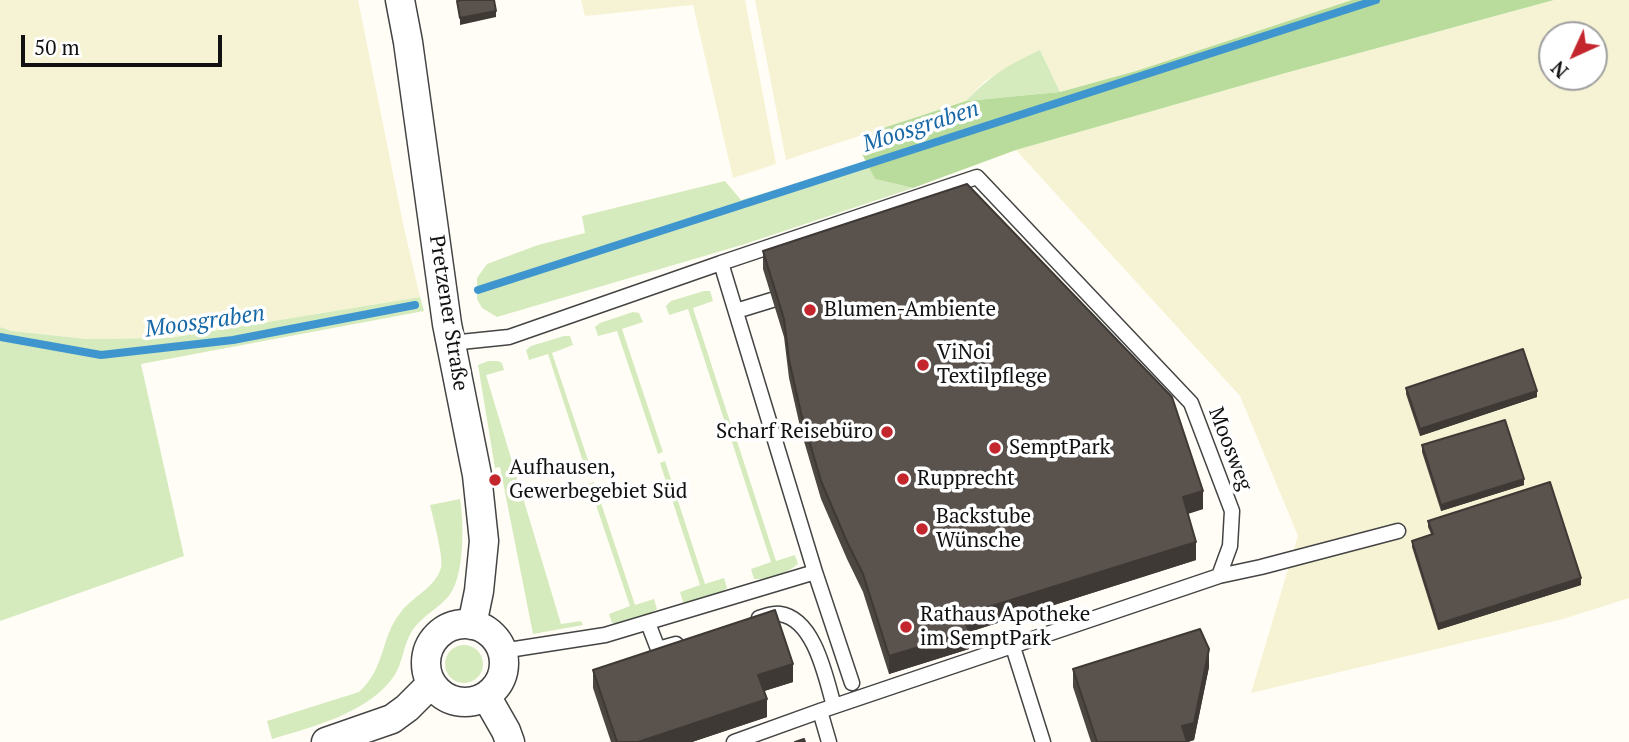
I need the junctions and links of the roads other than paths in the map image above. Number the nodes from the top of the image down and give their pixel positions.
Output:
1 (400, 0) edge
2 (721, 263) junction
3 (772, 300) edge
4 (736, 311) junction
5 (452, 343) junction
6 (1398, 531) dead end
7 (815, 572) junction
8 (1219, 576) junction
9 (748, 622) edge
10 (648, 623) junction
11 (472, 625) junction
12 (684, 641) edge
13 (1013, 647) junction
14 (502, 651) junction
15 (852, 683) dead end
16 (431, 684) junction
17 (486, 696) junction
18 (834, 706) junction
19 (820, 711) junction
20 (326, 742) edge
21 (510, 742) edge
22 (734, 742) edge
23 (829, 742) edge
24 (1043, 742) edge

1 - 5 street, Pretzener Straße
2 - 4 lane
2 - 5 lane
2 - 8 lane, Moosweg
3 - 4 lane
4 - 7 lane
5 - 11 street, Pretzener Straße
6 - 8 lane
7 - 10 lane
7 - 15 lane
8 - 13 lane
9 - 18 lane
10 - 12 lane
10 - 14 lane
11 - 14 street
11 - 16 street
13 - 18 lane
13 - 24 lane
14 - 17 street
16 - 17 street
16 - 20 street
17 - 21 street
18 - 19 lane
19 - 22 lane
19 - 23 lane

